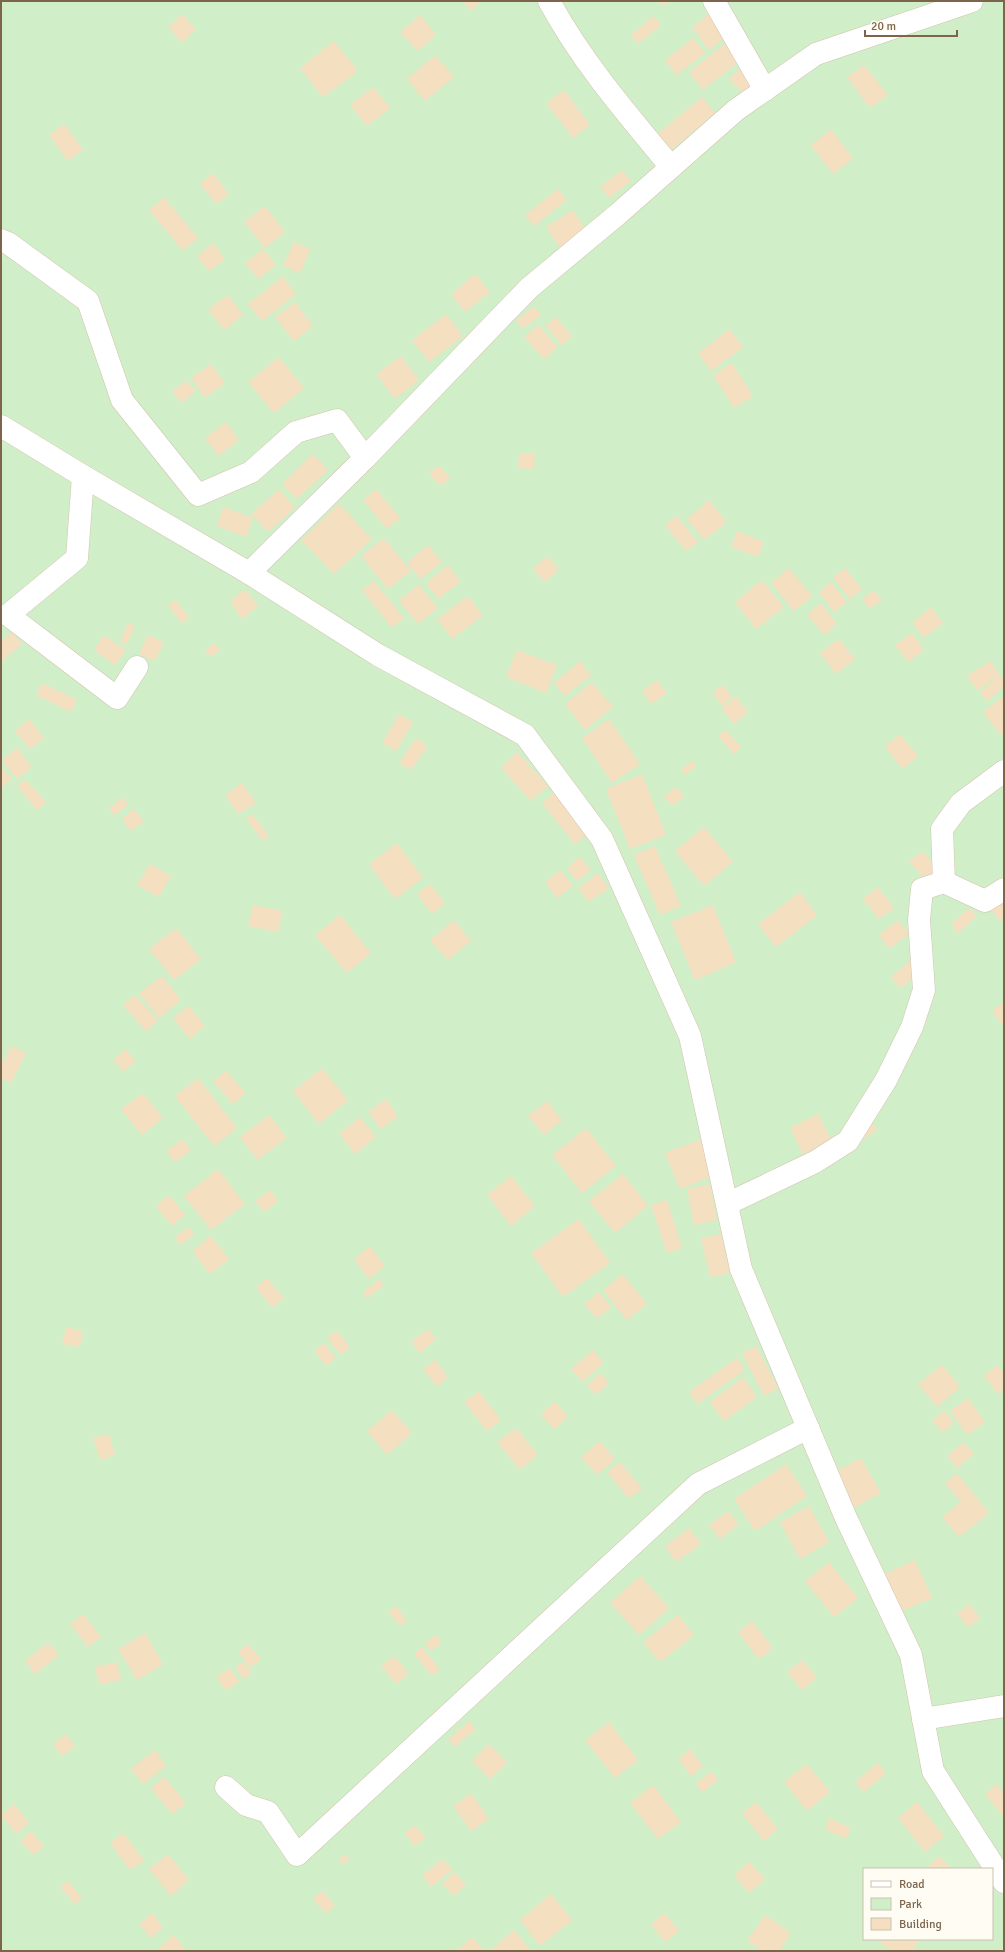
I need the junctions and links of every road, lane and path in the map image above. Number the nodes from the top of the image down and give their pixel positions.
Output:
1 (549, 1) edge
2 (714, 1) edge
3 (972, 1) edge
4 (765, 90) junction
5 (671, 167) junction
6 (1, 240) edge
7 (1, 426) edge
8 (365, 458) junction
9 (83, 476) junction
10 (249, 573) junction
11 (137, 667) dead end
12 (1004, 771) edge
13 (944, 882) junction
14 (1004, 889) edge
15 (726, 1204) junction
16 (808, 1428) junction
17 (1004, 1706) edge
18 (923, 1719) junction
19 (226, 1787) dead end
20 (1004, 1882) edge

1 - 5 street
2 - 4 street
3 - 4 street
4 - 5 street
5 - 8 street
6 - 8 street
7 - 9 street
8 - 10 street
9 - 10 street
9 - 11 street
10 - 15 street
12 - 13 street
13 - 14 street
13 - 15 street
15 - 16 street
16 - 18 street
16 - 19 street
17 - 18 street
18 - 20 street

